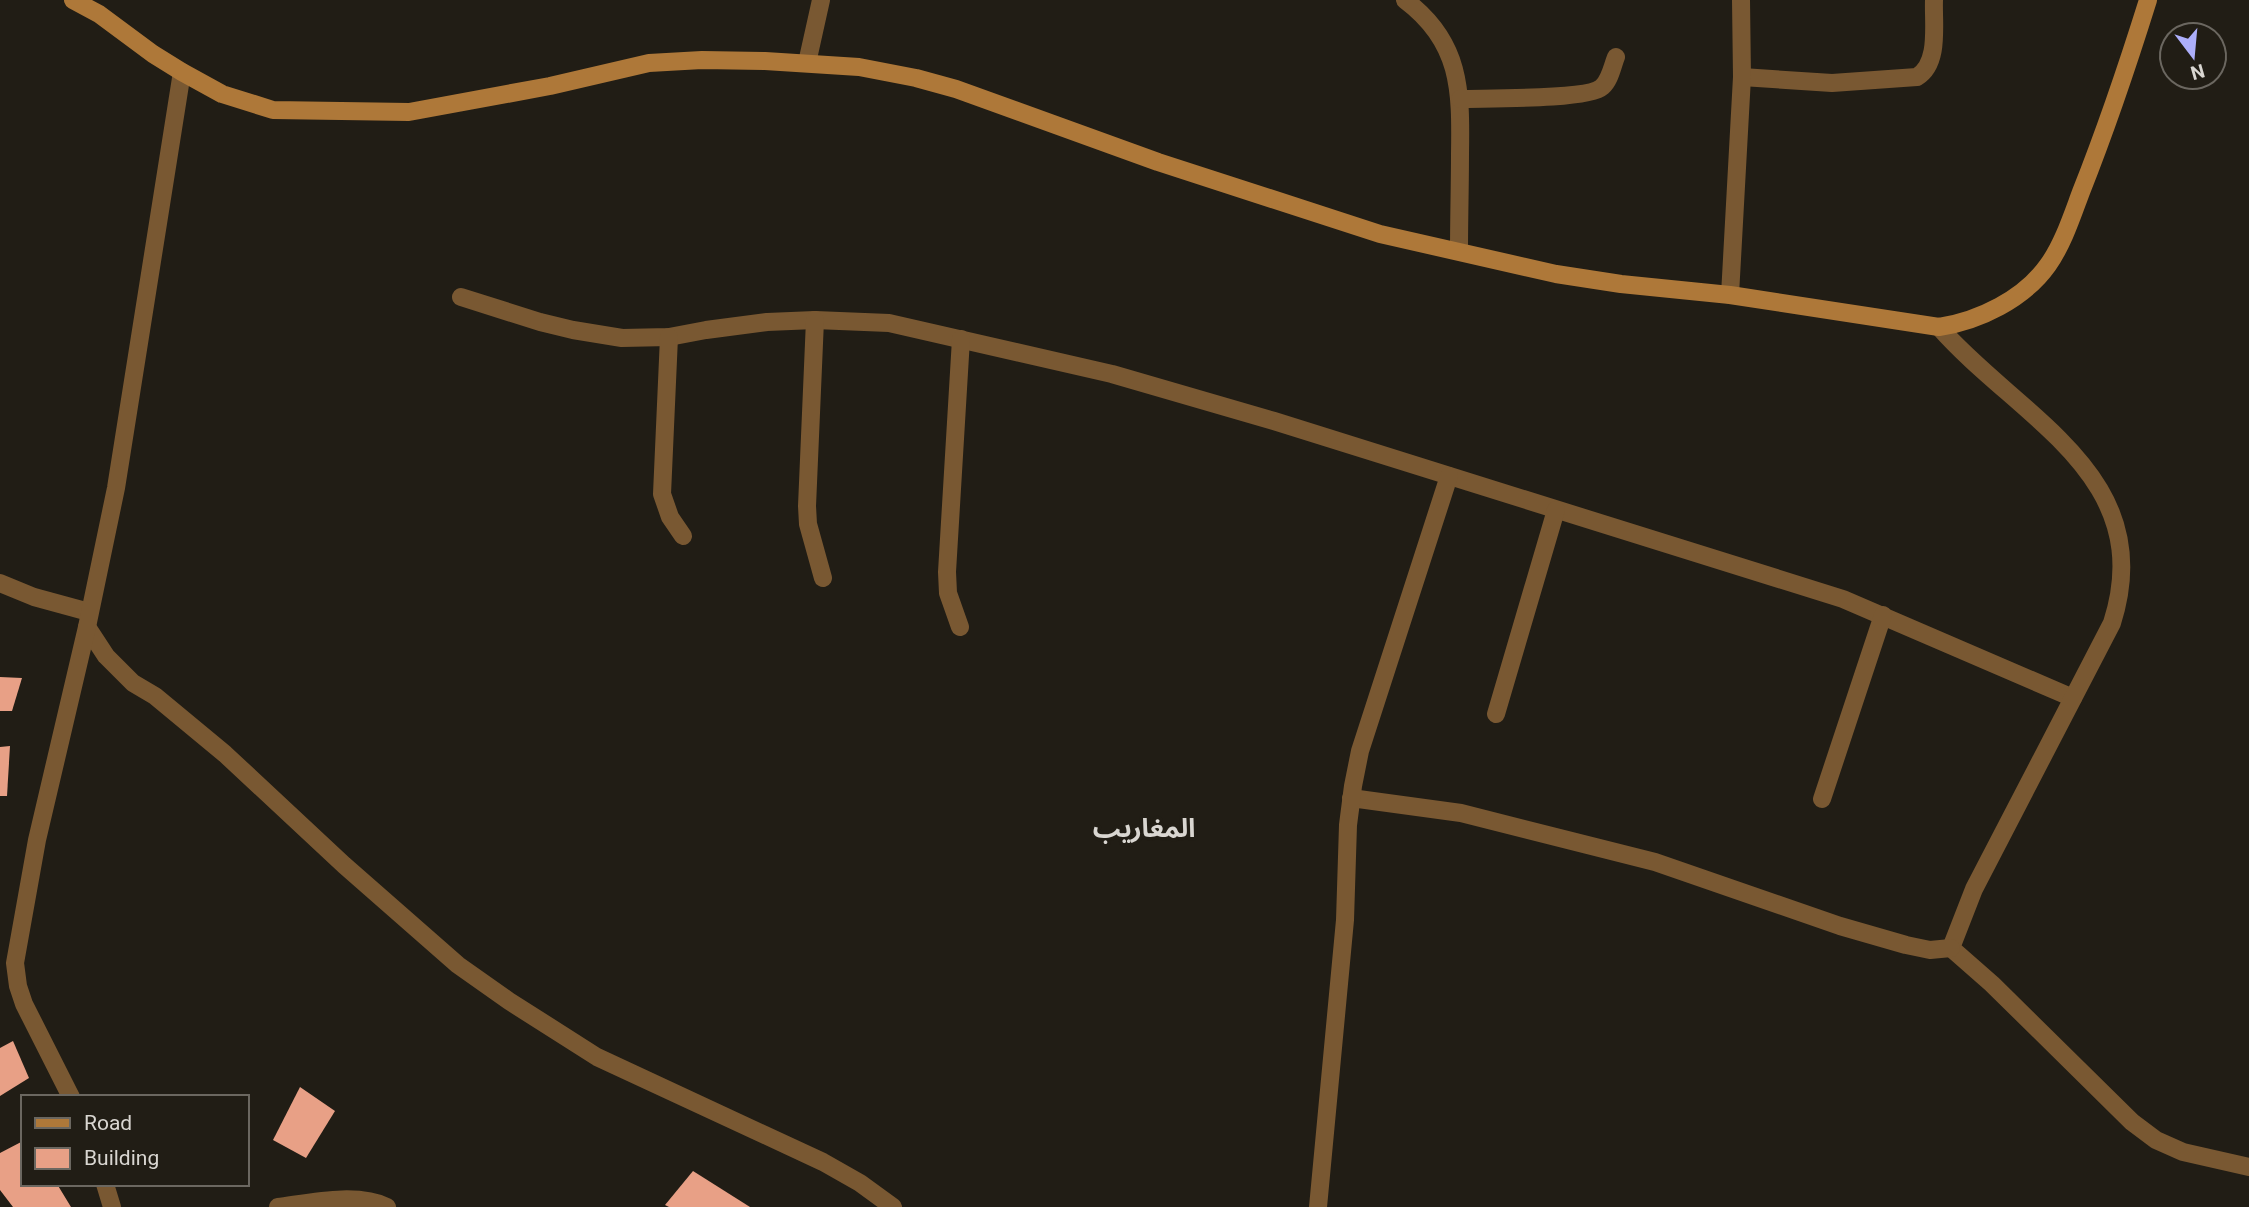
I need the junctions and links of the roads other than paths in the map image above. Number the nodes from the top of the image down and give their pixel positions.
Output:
1 (73, 0) edge
2 (821, 0) edge
3 (1405, 0) edge
4 (1741, 0) edge
5 (1934, 0) edge
6 (2148, 0) edge
7 (1616, 58) dead end
8 (807, 63) junction
9 (182, 72) junction
10 (1742, 77) junction
11 (1460, 99) junction
12 (1459, 251) junction
13 (1730, 295) junction
14 (461, 297) dead end
15 (815, 320) junction
16 (1940, 327) junction
17 (669, 338) junction
18 (961, 339) junction
19 (1449, 476) junction
20 (1556, 510) junction
21 (683, 536) dead end
22 (823, 578) dead end
23 (0, 583) edge
24 (1882, 615) junction
25 (88, 620) junction
26 (960, 627) dead end
27 (2073, 698) junction
28 (1496, 714) dead end
29 (1351, 798) junction
30 (1822, 799) dead end
31 (1951, 948) junction
32 (70, 1095) edge
33 (2249, 1167) edge
34 (106, 1186) edge
35 (112, 1207) edge
36 (278, 1207) edge
37 (387, 1207) edge
38 (893, 1207) edge
39 (1318, 1207) edge

1 - 9 street
2 - 8 street
3 - 11 street
4 - 10 street
5 - 10 street
6 - 16 street
7 - 11 street
8 - 9 street
8 - 12 street
9 - 25 street
10 - 13 street
11 - 12 street
12 - 13 street
13 - 16 street
14 - 17 street
15 - 17 street
15 - 18 street
15 - 22 street
16 - 27 street
17 - 21 street
18 - 19 street
18 - 26 street
19 - 20 street
19 - 29 street
20 - 24 street
20 - 28 street
23 - 25 street
24 - 27 street
24 - 30 street
25 - 32 street
25 - 38 street
27 - 31 street
29 - 31 street
29 - 39 street
31 - 33 street
34 - 35 street
36 - 37 street

